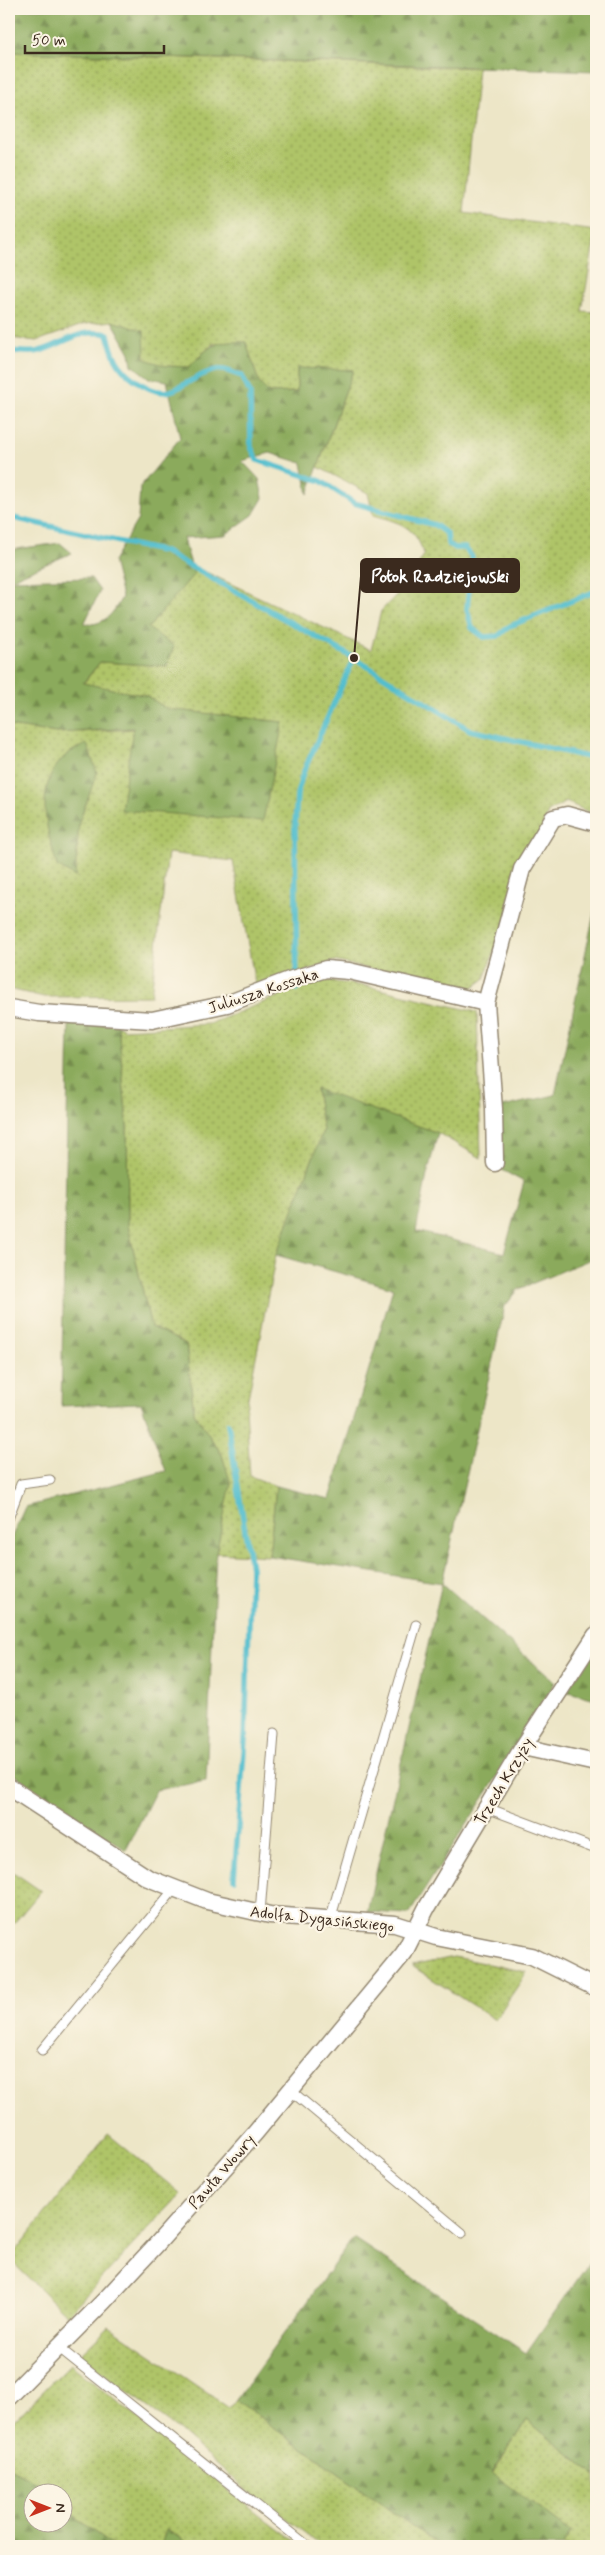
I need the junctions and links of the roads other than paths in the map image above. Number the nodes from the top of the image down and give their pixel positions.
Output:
1 (596, 823) edge
2 (486, 1003) junction
3 (9, 1008) edge
4 (495, 1163) dead end
5 (50, 1480) dead end
6 (9, 1516) edge
7 (416, 1625) dead end
8 (596, 1635) edge
9 (274, 1734) dead end
10 (523, 1747) junction
11 (596, 1763) edge
12 (9, 1787) edge
13 (487, 1808) junction
14 (596, 1849) edge
15 (175, 1888) junction
16 (260, 1913) junction
17 (330, 1920) junction
18 (416, 1930) junction
19 (596, 1988) edge
20 (42, 2050) dead end
21 (290, 2090) junction
22 (462, 2233) dead end
23 (58, 2347) junction
24 (9, 2397) edge
25 (308, 2546) edge

1 - 2 street
2 - 3 street, Juliusza Kossaka
2 - 4 street
5 - 6 lane
7 - 17 lane
8 - 10 street, Trzech Krzyży
9 - 16 lane
10 - 11 street
10 - 13 street, Trzech Krzyży
12 - 15 street, Adolfa Dygasińskiego
13 - 14 lane
13 - 18 street, Trzech Krzyży
15 - 16 street, Adolfa Dygasińskiego
15 - 20 lane
16 - 17 street, Adolfa Dygasińskiego
17 - 18 street, Adolfa Dygasińskiego
18 - 19 street, Adolfa Dygasińskiego
18 - 21 street, Pawła Wowry
21 - 22 lane
21 - 23 street, Pawła Wowry
23 - 24 street, Pawła Wowry
23 - 25 lane

